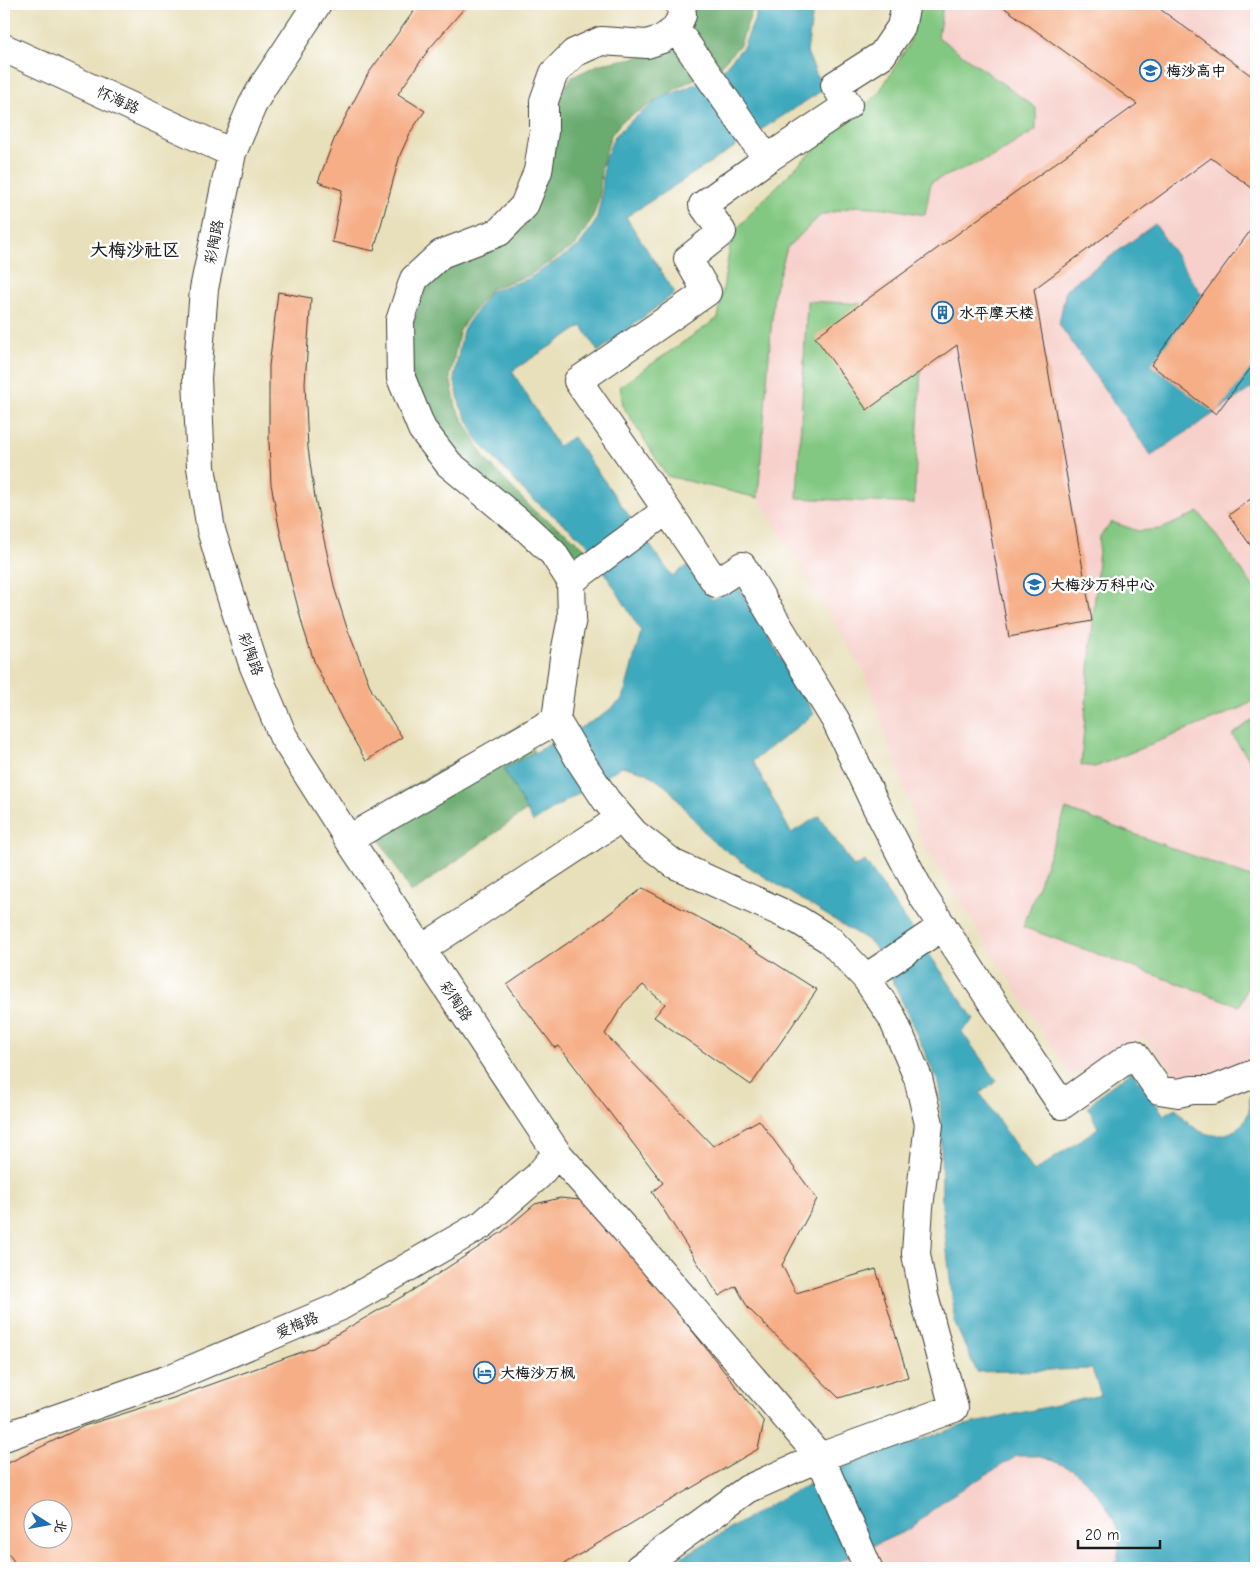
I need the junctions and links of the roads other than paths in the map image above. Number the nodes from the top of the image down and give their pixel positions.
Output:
1 (317, 4) edge
2 (906, 4) edge
3 (678, 16) edge
4 (4, 48) edge
5 (232, 153) junction
6 (767, 159) junction
7 (667, 510) junction
8 (571, 581) junction
9 (556, 720) junction
10 (621, 818) junction
11 (348, 840) junction
12 (944, 926) junction
13 (422, 949) junction
14 (866, 978) junction
15 (1256, 1073) edge
16 (557, 1153) junction
17 (4, 1437) edge
18 (820, 1456) junction
19 (639, 1568) edge
20 (868, 1568) edge

1 - 5 street, 彩陶路
2 - 6 street
3 - 6 street
3 - 8 street
4 - 5 street, 怀海路
5 - 11 street, 彩陶路
6 - 7 street
7 - 8 street
7 - 12 street
8 - 9 street
9 - 10 street
9 - 11 street
10 - 13 street
10 - 14 street
11 - 13 street, 彩陶路
12 - 14 street
12 - 15 street
13 - 16 street, 彩陶路
14 - 18 street
16 - 17 street, 爱梅路
16 - 18 street, 彩陶路
18 - 19 street
18 - 20 street, 彩陶路

